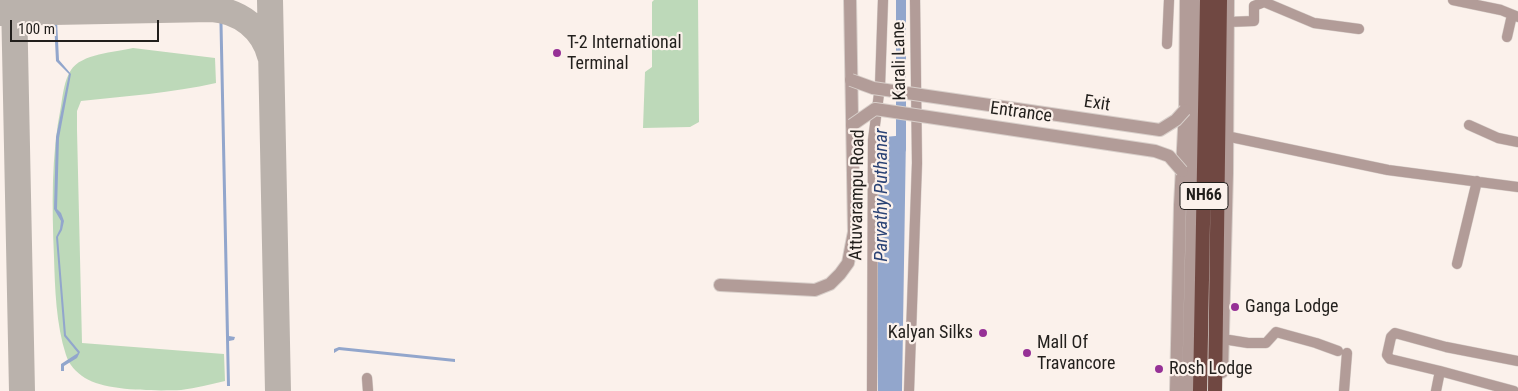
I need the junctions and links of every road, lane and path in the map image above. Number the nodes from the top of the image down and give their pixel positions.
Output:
1 (850, 0) edge
2 (883, 0) edge
3 (915, 0) edge
4 (1169, 0) edge
5 (1186, 0) edge
6 (1197, 0) edge
7 (1207, 0) edge
8 (1220, 0) edge
9 (1228, 0) edge
10 (1453, 0) edge
11 (1515, 16) edge
12 (1228, 22) junction
13 (1359, 29) dead end
14 (1507, 37) dead end
15 (1167, 44) dead end
16 (851, 80) junction
17 (1185, 110) junction
18 (852, 125) junction
19 (1469, 125) dead end
20 (1226, 136) junction
21 (1518, 142) edge
22 (1182, 171) junction
23 (1478, 181) junction
24 (1518, 187) edge
25 (1457, 264) dead end
26 (720, 285) dead end
27 (1223, 339) junction
28 (1518, 361) edge
29 (1440, 372) junction
30 (367, 378) dead end
31 (368, 391) edge
32 (872, 391) edge
33 (909, 391) edge
34 (1176, 391) edge
35 (1188, 391) edge
36 (1200, 391) edge
37 (1215, 391) edge
38 (1221, 391) edge
39 (1344, 391) edge
40 (1436, 391) edge
41 (1514, 391) edge

1 - 16 street
2 - 32 street, Attuvarampu Road
3 - 33 street, Karali Lane
4 - 15 street
5 - 17 street
6 - 35 street
7 - 36 highway, NH66
8 - 37 highway, NH66
9 - 12 street
10 - 11 street
11 - 14 street
12 - 13 street
12 - 20 street
16 - 17 street, Exit, bridge
16 - 18 street
17 - 22 street
18 - 22 street, Entrance, bridge
18 - 26 street
19 - 21 street
20 - 23 street
20 - 27 street
22 - 34 street
23 - 24 street
23 - 25 street
27 - 38 street
27 - 39 street
28 - 29 street
29 - 40 street
29 - 41 street
30 - 31 street

